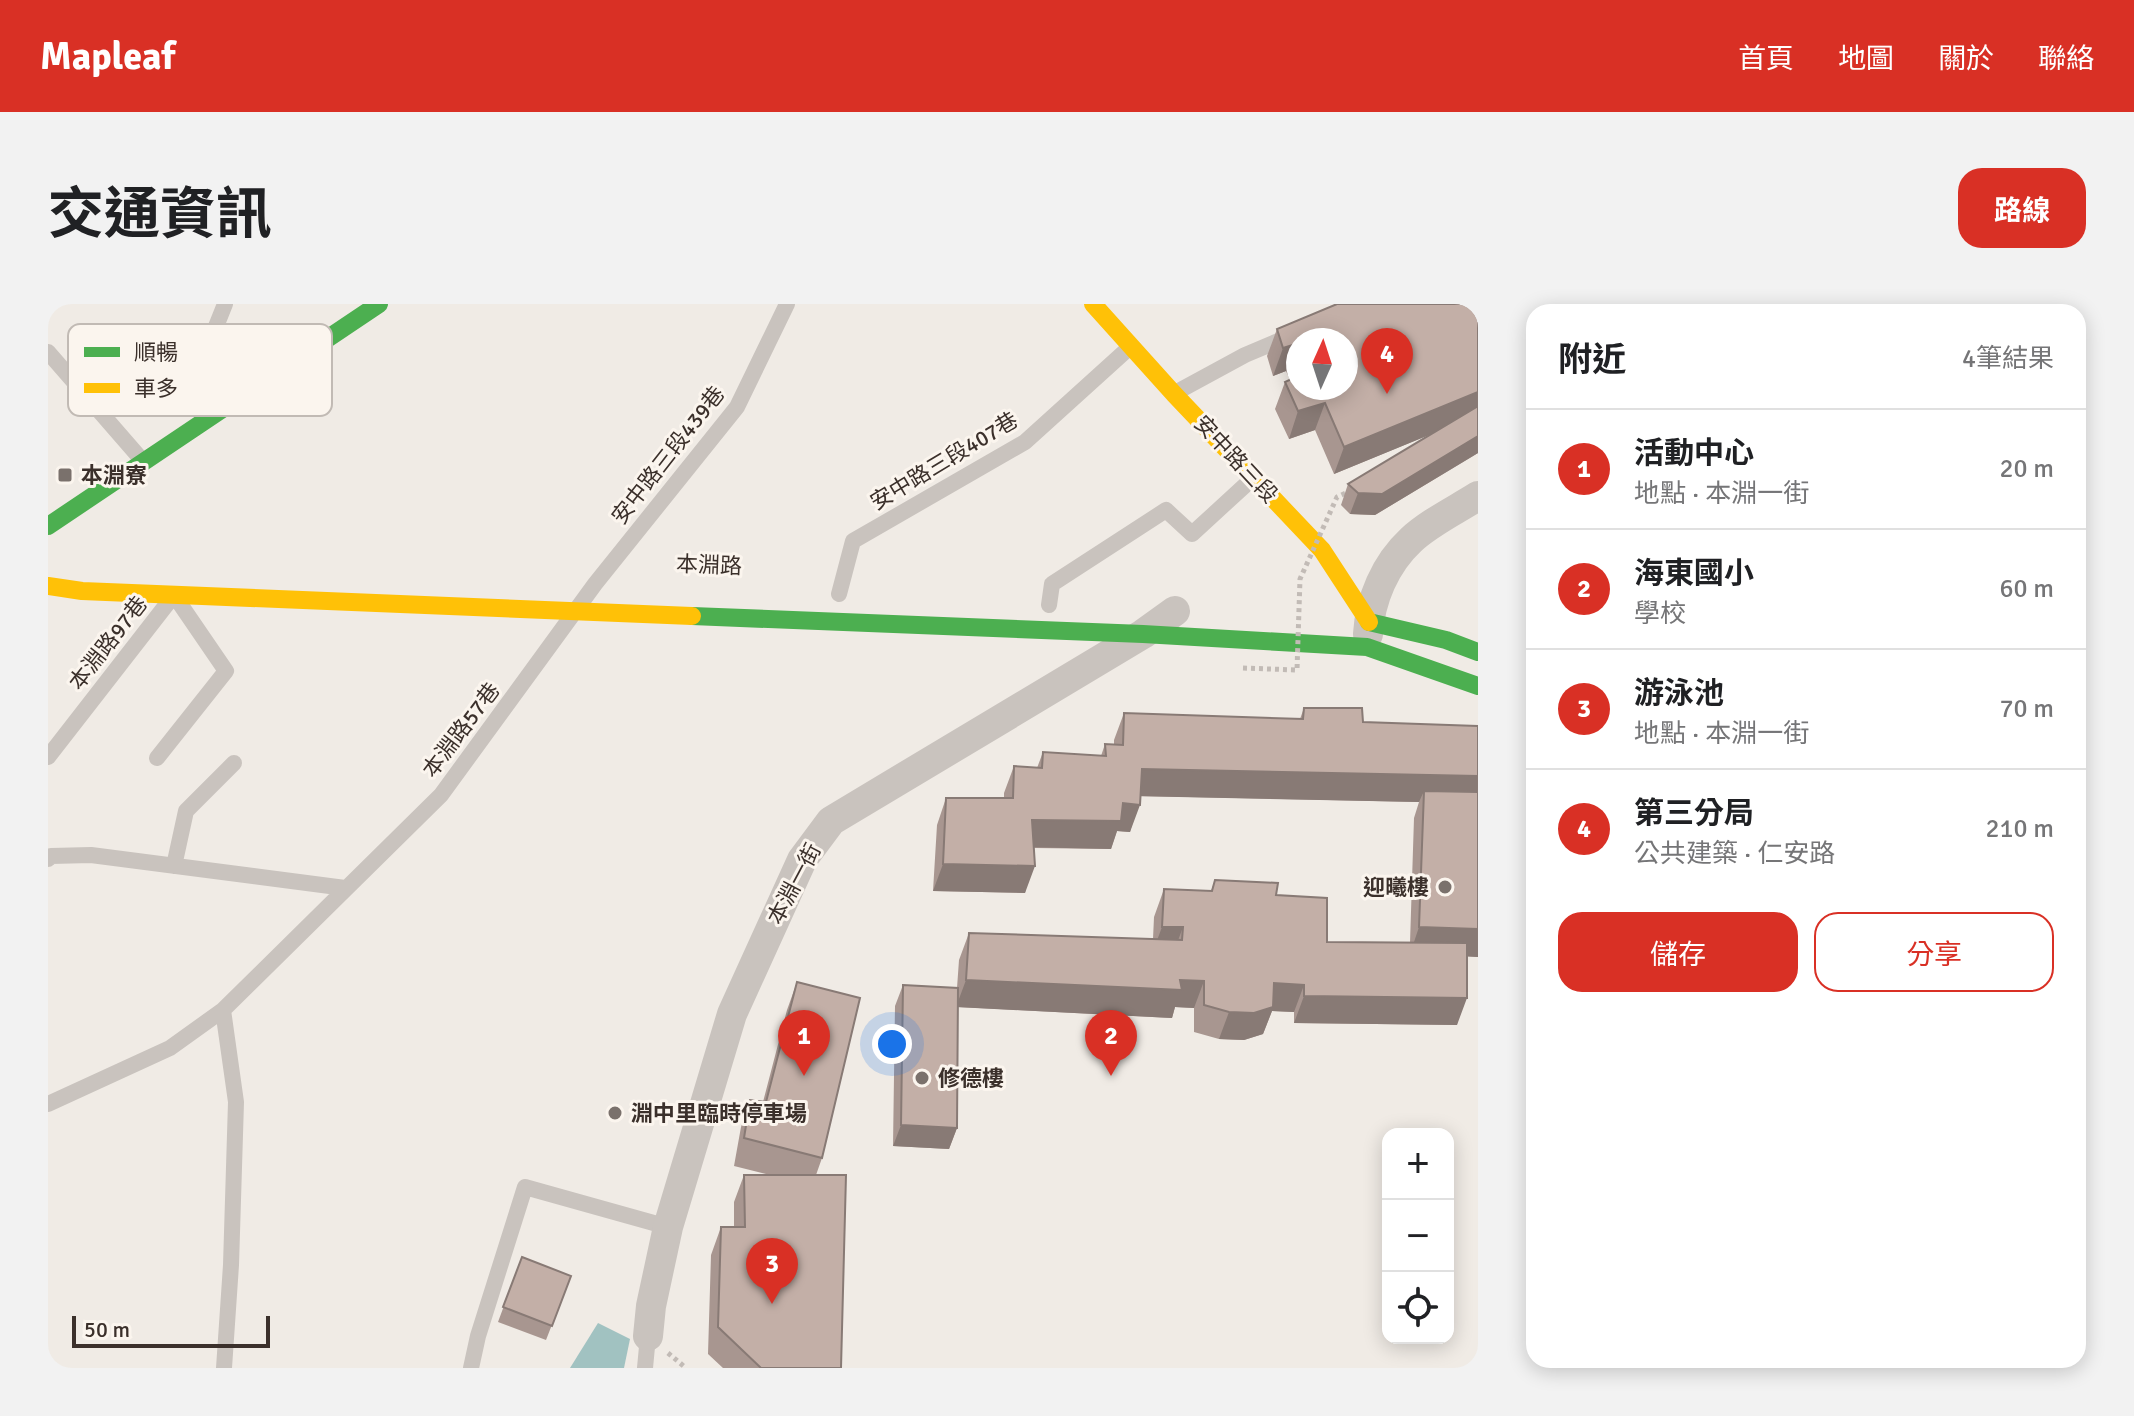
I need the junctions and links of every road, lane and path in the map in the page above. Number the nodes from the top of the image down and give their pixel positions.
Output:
1 (225, 304) edge
2 (379, 304) edge
3 (787, 304) edge
4 (1093, 304) edge
5 (217, 324) edge
6 (1311, 327) edge
7 (332, 335) edge
8 (1131, 346) junction
9 (48, 352) edge
10 (68, 375) edge
11 (1174, 394) junction
12 (104, 416) edge
13 (202, 416) edge
14 (211, 416) edge
15 (202, 422) junction
16 (144, 462) junction
17 (1254, 478) junction
18 (1358, 487) edge
19 (1478, 496) edge
20 (48, 526) edge
21 (595, 584) joint
22 (48, 586) edge
23 (839, 594) dead end
24 (174, 595) junction
25 (1049, 605) dead end
26 (576, 612) junction
27 (1182, 612) dead end
28 (1143, 622) junction
29 (1360, 630) junction
30 (1478, 652) edge
31 (1243, 668) dead end
32 (1478, 686) edge
33 (48, 757) edge
34 (157, 758) dead end
35 (234, 763) dead end
36 (48, 859) edge
37 (174, 866) junction
38 (345, 888) junction
39 (223, 1010) junction
40 (48, 1104) edge
41 (668, 1227) junction
42 (648, 1336) joint
43 (224, 1368) edge
44 (471, 1368) edge
45 (645, 1368) edge

1 - 5 lane
2 - 7 street
3 - 21 lane, 安中路三段439巷
4 - 8 street, 安中路三段
6 - 11 lane
8 - 11 street, 安中路三段
8 - 23 lane, 安中路三段407巷
9 - 10 lane
11 - 17 street, 安中路三段
12 - 16 lane
13 - 15 lane
14 - 15 street
15 - 16 street
16 - 20 street
17 - 25 lane
17 - 29 street, 安中路三段
18 - 31 path, bridge
19 - 29 street
21 - 26 lane, 本淵路57巷
22 - 24 street
24 - 26 street
24 - 33 lane, 本淵路97巷
24 - 34 lane
26 - 28 street
26 - 38 lane, 本淵路57巷
27 - 28 street, 本淵一街
28 - 29 street
28 - 41 street, 本淵一街
29 - 30 street
29 - 32 street
35 - 37 lane
36 - 37 lane
37 - 38 lane
38 - 39 lane, 本淵路57巷
39 - 40 lane, 本淵路57巷
39 - 43 lane
41 - 42 street, 本淵一街
41 - 44 lane
42 - 45 lane

